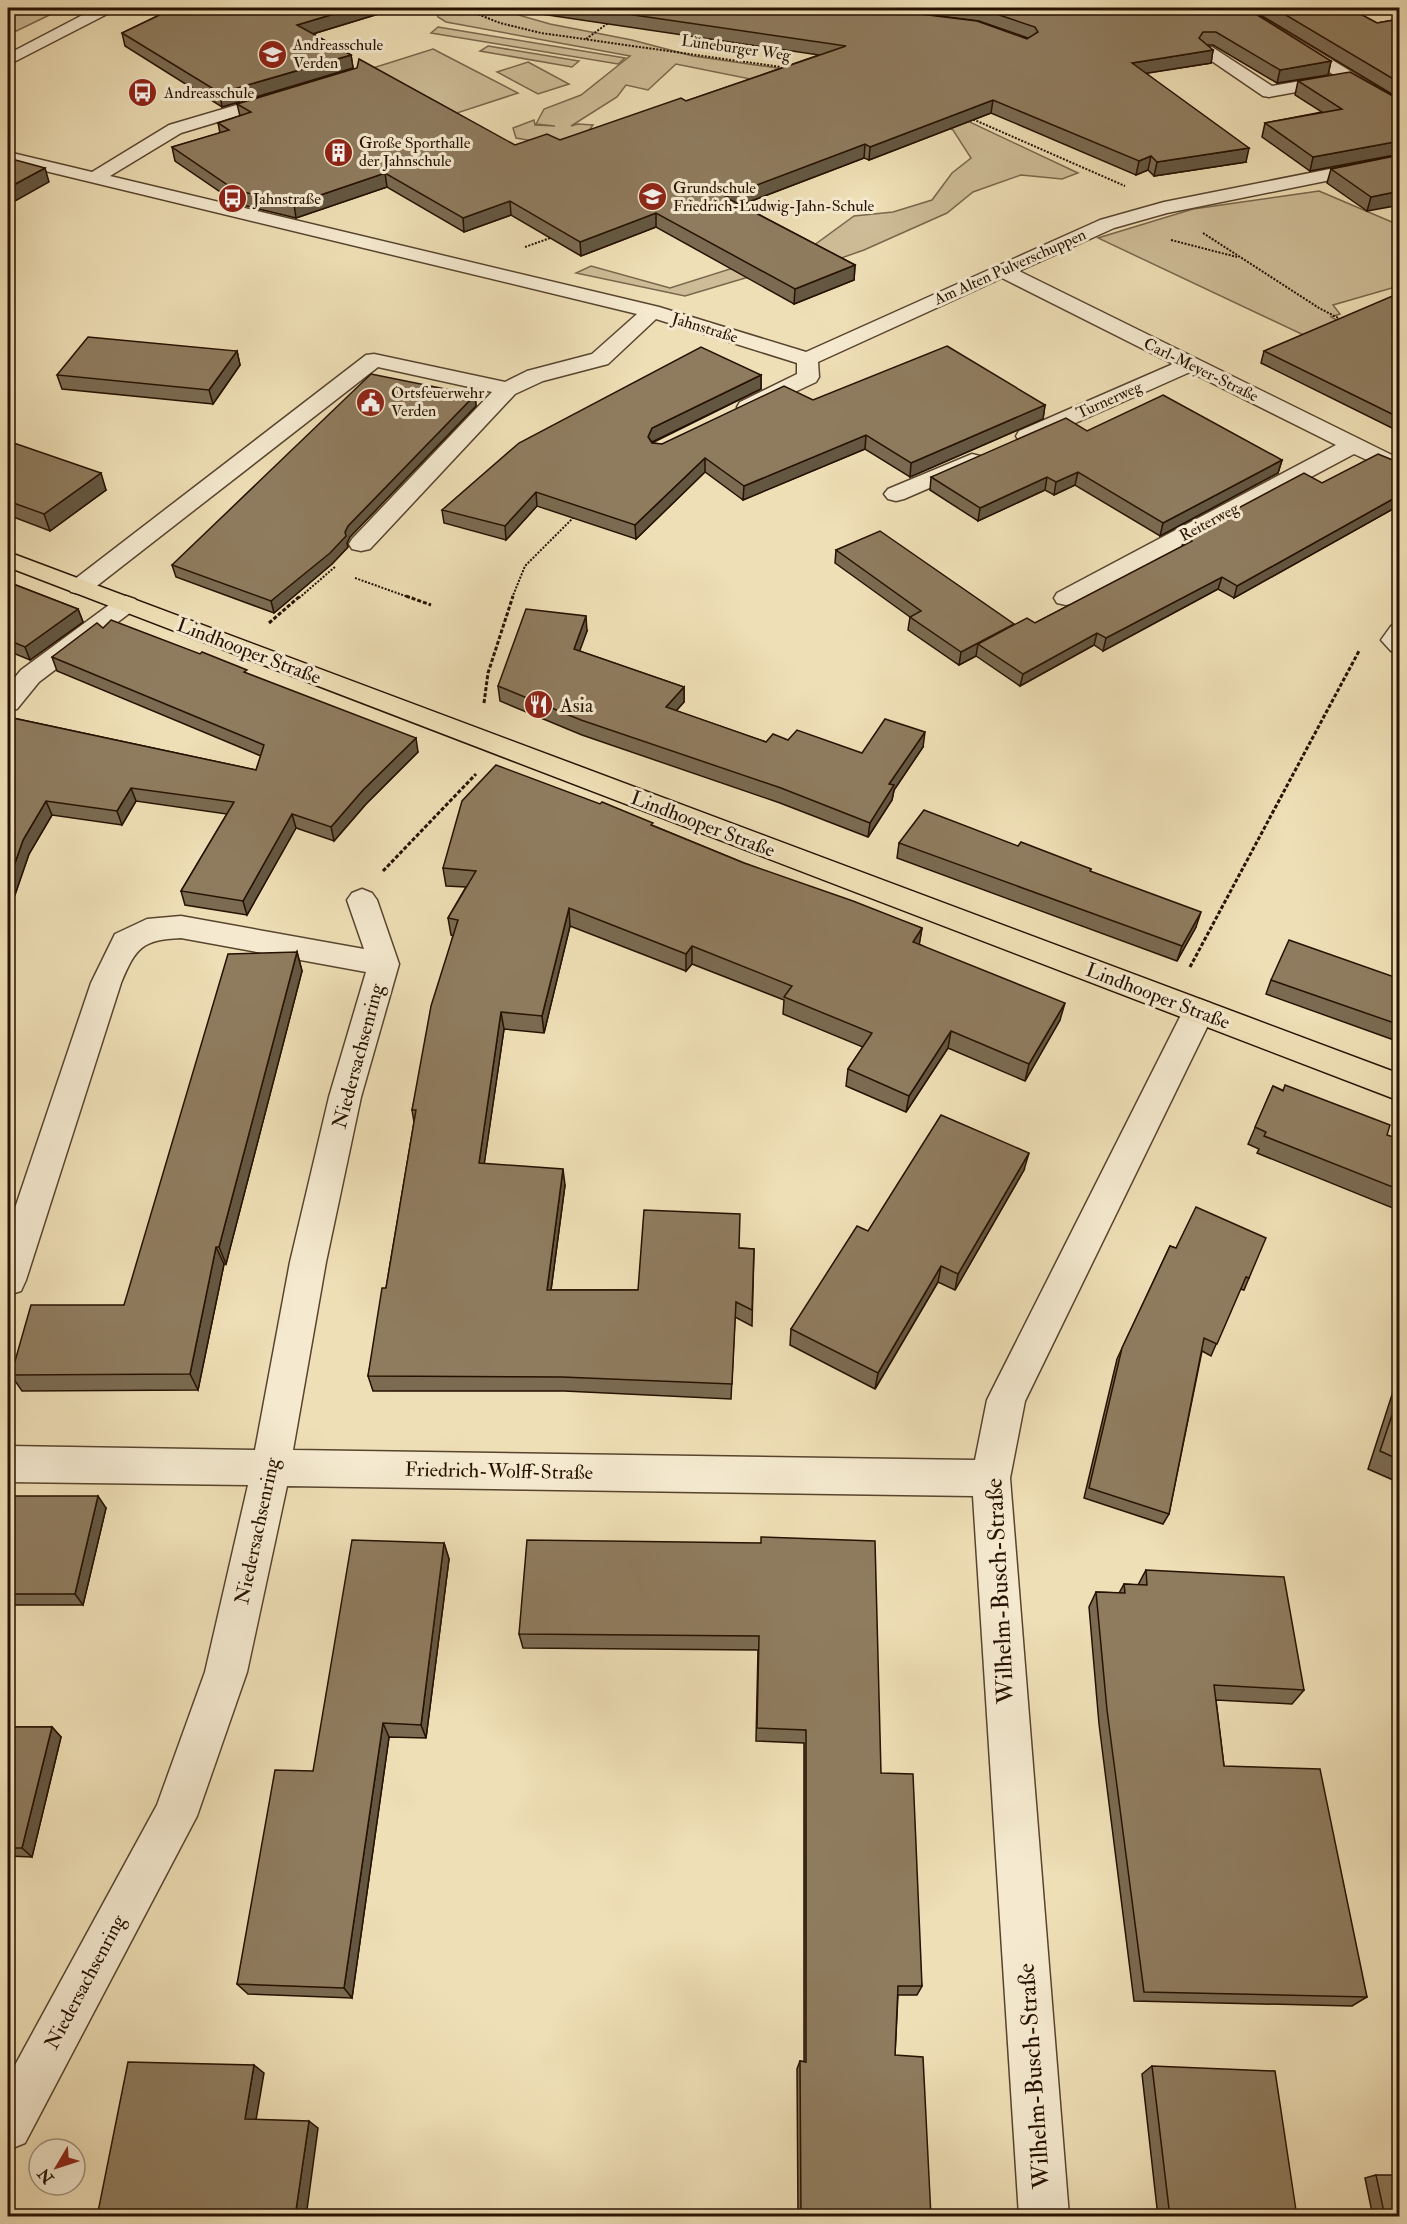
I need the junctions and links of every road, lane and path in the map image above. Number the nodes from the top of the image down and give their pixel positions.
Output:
1 (107, 8) edge
2 (462, 8) edge
3 (1236, 8) edge
4 (611, 20) edge
5 (586, 39) junction
6 (1206, 50) edge
7 (8, 60) edge
8 (796, 69) edge
9 (1349, 78) junction
10 (297, 92) edge
11 (1400, 110) edge
12 (963, 115) edge
13 (8, 158) edge
14 (1400, 160) edge
15 (94, 178) junction
16 (1164, 207) junction
17 (553, 237) edge
18 (525, 247) dead end
19 (1003, 271) junction
20 (652, 311) junction
21 (1349, 324) edge
22 (807, 359) junction
23 (1190, 364) junction
24 (507, 389) junction
25 (725, 418) edge
26 (1353, 445) junction
27 (1400, 468) edge
28 (897, 494) dead end
29 (583, 509) edge
30 (361, 544) joint
31 (8, 559) edge
32 (332, 570) junction
33 (343, 573) dead end
34 (354, 577) dead end
35 (80, 587) junction
36 (1065, 598) dead end
37 (126, 604) junction
38 (431, 605) dead end
39 (262, 630) dead end
40 (1398, 638) edge
41 (8, 703) edge
42 (483, 713) dead end
43 (482, 769) dead end
44 (362, 900) joint
45 (384, 964) junction
46 (1189, 968) dead end
47 (1199, 1011) junction
48 (1400, 1088) edge
49 (8, 1280) edge
50 (8, 1464) edge
51 (271, 1468) junction
52 (991, 1478) junction
53 (8, 2126) edge
54 (1044, 2217) edge

1 - 7 street
2 - 5 path, Lüneburger Weg
3 - 9 street
4 - 5 path
5 - 8 path, Lüneburger Weg
6 - 9 street
9 - 11 street
10 - 15 street
12 - 16 path
13 - 15 street, Jahnstraße
14 - 16 street, Am Alten Pulverschuppen
15 - 20 street, Jahnstraße
16 - 19 street, Am Alten Pulverschuppen
16 - 21 path
17 - 18 path
19 - 22 street, Am Alten Pulverschuppen
19 - 23 street, Carl-Meyer-Straße
20 - 22 street, Jahnstraße
20 - 24 street
22 - 25 street
23 - 26 street, Carl-Meyer-Straße
23 - 28 street, Turnerweg
24 - 30 street
24 - 35 street
26 - 27 street, Carl-Meyer-Straße
26 - 36 street, Reiterweg
29 - 42 path
30 - 32 path
31 - 35 main road, Lindhooper Straße
32 - 33 path
32 - 39 path
34 - 38 path
35 - 37 main road, Lindhooper Straße
37 - 41 street
37 - 47 main road, Lindhooper Straße
40 - 46 path
43 - 44 path
44 - 45 street, Niedersachsenring
45 - 49 street
45 - 51 street, Niedersachsenring
47 - 48 main road, Lindhooper Straße
47 - 52 street, Wilhelm-Busch-Straße
50 - 51 street, Friedrich-Wolff-Straße
51 - 52 street, Friedrich-Wolff-Straße
51 - 53 street, Niedersachsenring
52 - 54 street, Wilhelm-Busch-Straße

